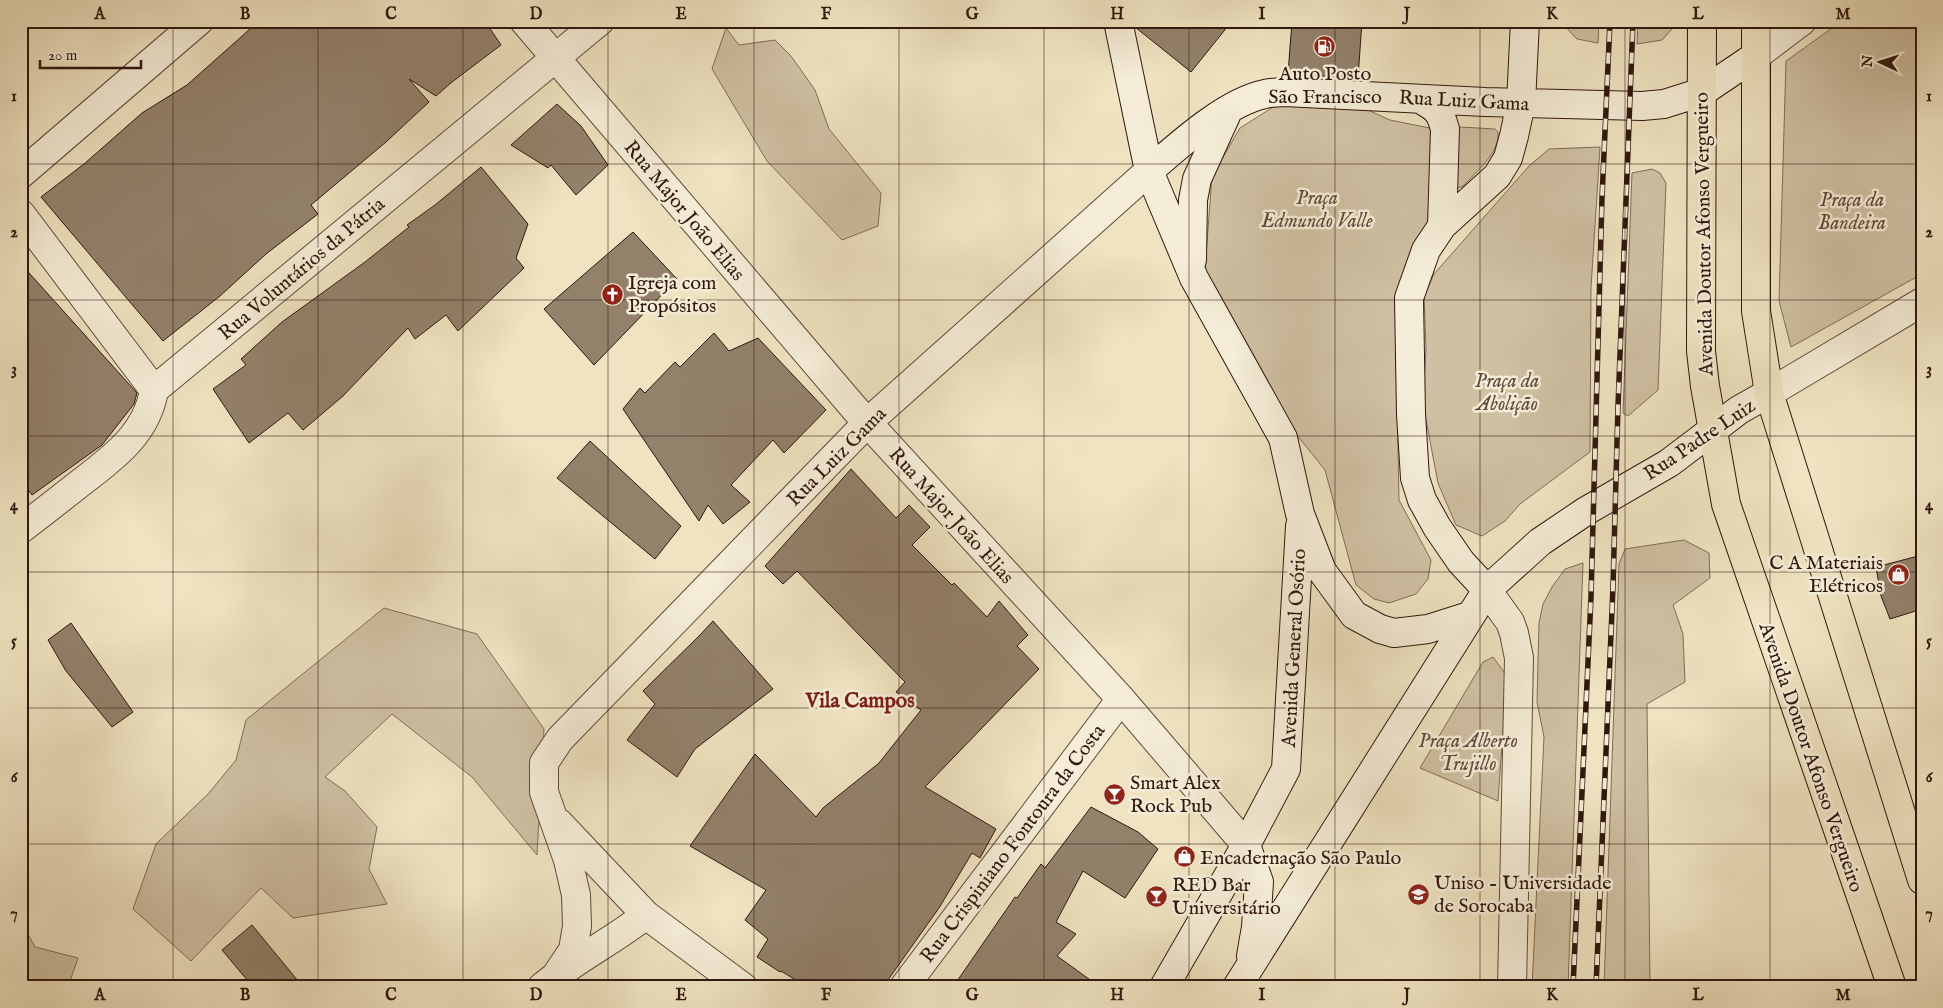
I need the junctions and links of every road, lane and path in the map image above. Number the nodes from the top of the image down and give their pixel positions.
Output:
1 (199, 21) edge
2 (524, 21) edge
3 (600, 21) edge
4 (1118, 21) edge
5 (1525, 21) edge
6 (1702, 21) edge
7 (1756, 21) edge
8 (1802, 21) edge
9 (1757, 55) junction
10 (556, 57) junction
11 (1702, 92) junction
12 (1420, 99) junction
13 (1521, 103) junction
14 (1229, 109) junction
15 (1149, 171) junction
16 (21, 174) edge
17 (21, 214) edge
18 (1442, 226) junction
19 (1194, 278) junction
20 (1922, 302) edge
21 (154, 390) junction
22 (1769, 393) junction
23 (868, 422) junction
24 (1712, 430) junction
25 (1300, 514) junction
26 (21, 529) edge
27 (1461, 562) junction
28 (1487, 590) junction
29 (1469, 616) junction
30 (1121, 699) junction
31 (555, 818) junction
32 (1246, 846) junction
33 (1922, 880) edge
34 (646, 915) junction
35 (1243, 977) edge
36 (549, 981) edge
37 (743, 987) edge
38 (904, 987) edge
39 (1164, 987) edge
40 (1512, 987) edge
41 (1892, 987) edge

1 - 16 street
2 - 10 street, Rua Major João Elias
3 - 10 street, Rua Voluntários da Pátria
4 - 15 street
5 - 13 street
6 - 11 main road, Avenida Doutor Afonso Vergueiro
7 - 9 main road
8 - 9 street, Rua Luiz Gama
9 - 11 street, Rua Luiz Gama
9 - 22 main road
10 - 21 street, Rua Voluntários da Pátria
10 - 23 street, Rua Major João Elias
11 - 13 street, Rua Luiz Gama
11 - 24 main road, Avenida Doutor Afonso Vergueiro
12 - 13 street, Rua Luiz Gama
12 - 14 street, Rua Luiz Gama
12 - 18 street
13 - 18 street
14 - 15 street, Rua Luiz Gama
14 - 19 street
15 - 19 street
15 - 23 street, Rua Luiz Gama
17 - 21 street
18 - 27 street
19 - 25 street
20 - 22 street, Rua Padre Luiz
21 - 26 street
22 - 24 street, Rua Padre Luiz
22 - 33 main road
23 - 30 street, Rua Major João Elias
23 - 31 street, Rua Luiz Gama
24 - 28 street, Rua Padre Luiz
24 - 41 main road, Avenida Doutor Afonso Vergueiro
25 - 29 street, Avenida General Osório
25 - 32 street, Avenida General Osório
27 - 28 street
27 - 29 street
28 - 29 street
28 - 40 street
29 - 35 street
30 - 32 street, Rua Major João Elias
30 - 38 street, Rua Crispiniano Fontoura da Costa
31 - 34 street
31 - 36 street
32 - 35 street
32 - 39 street, Avenida General Osório
34 - 36 street
34 - 37 street

